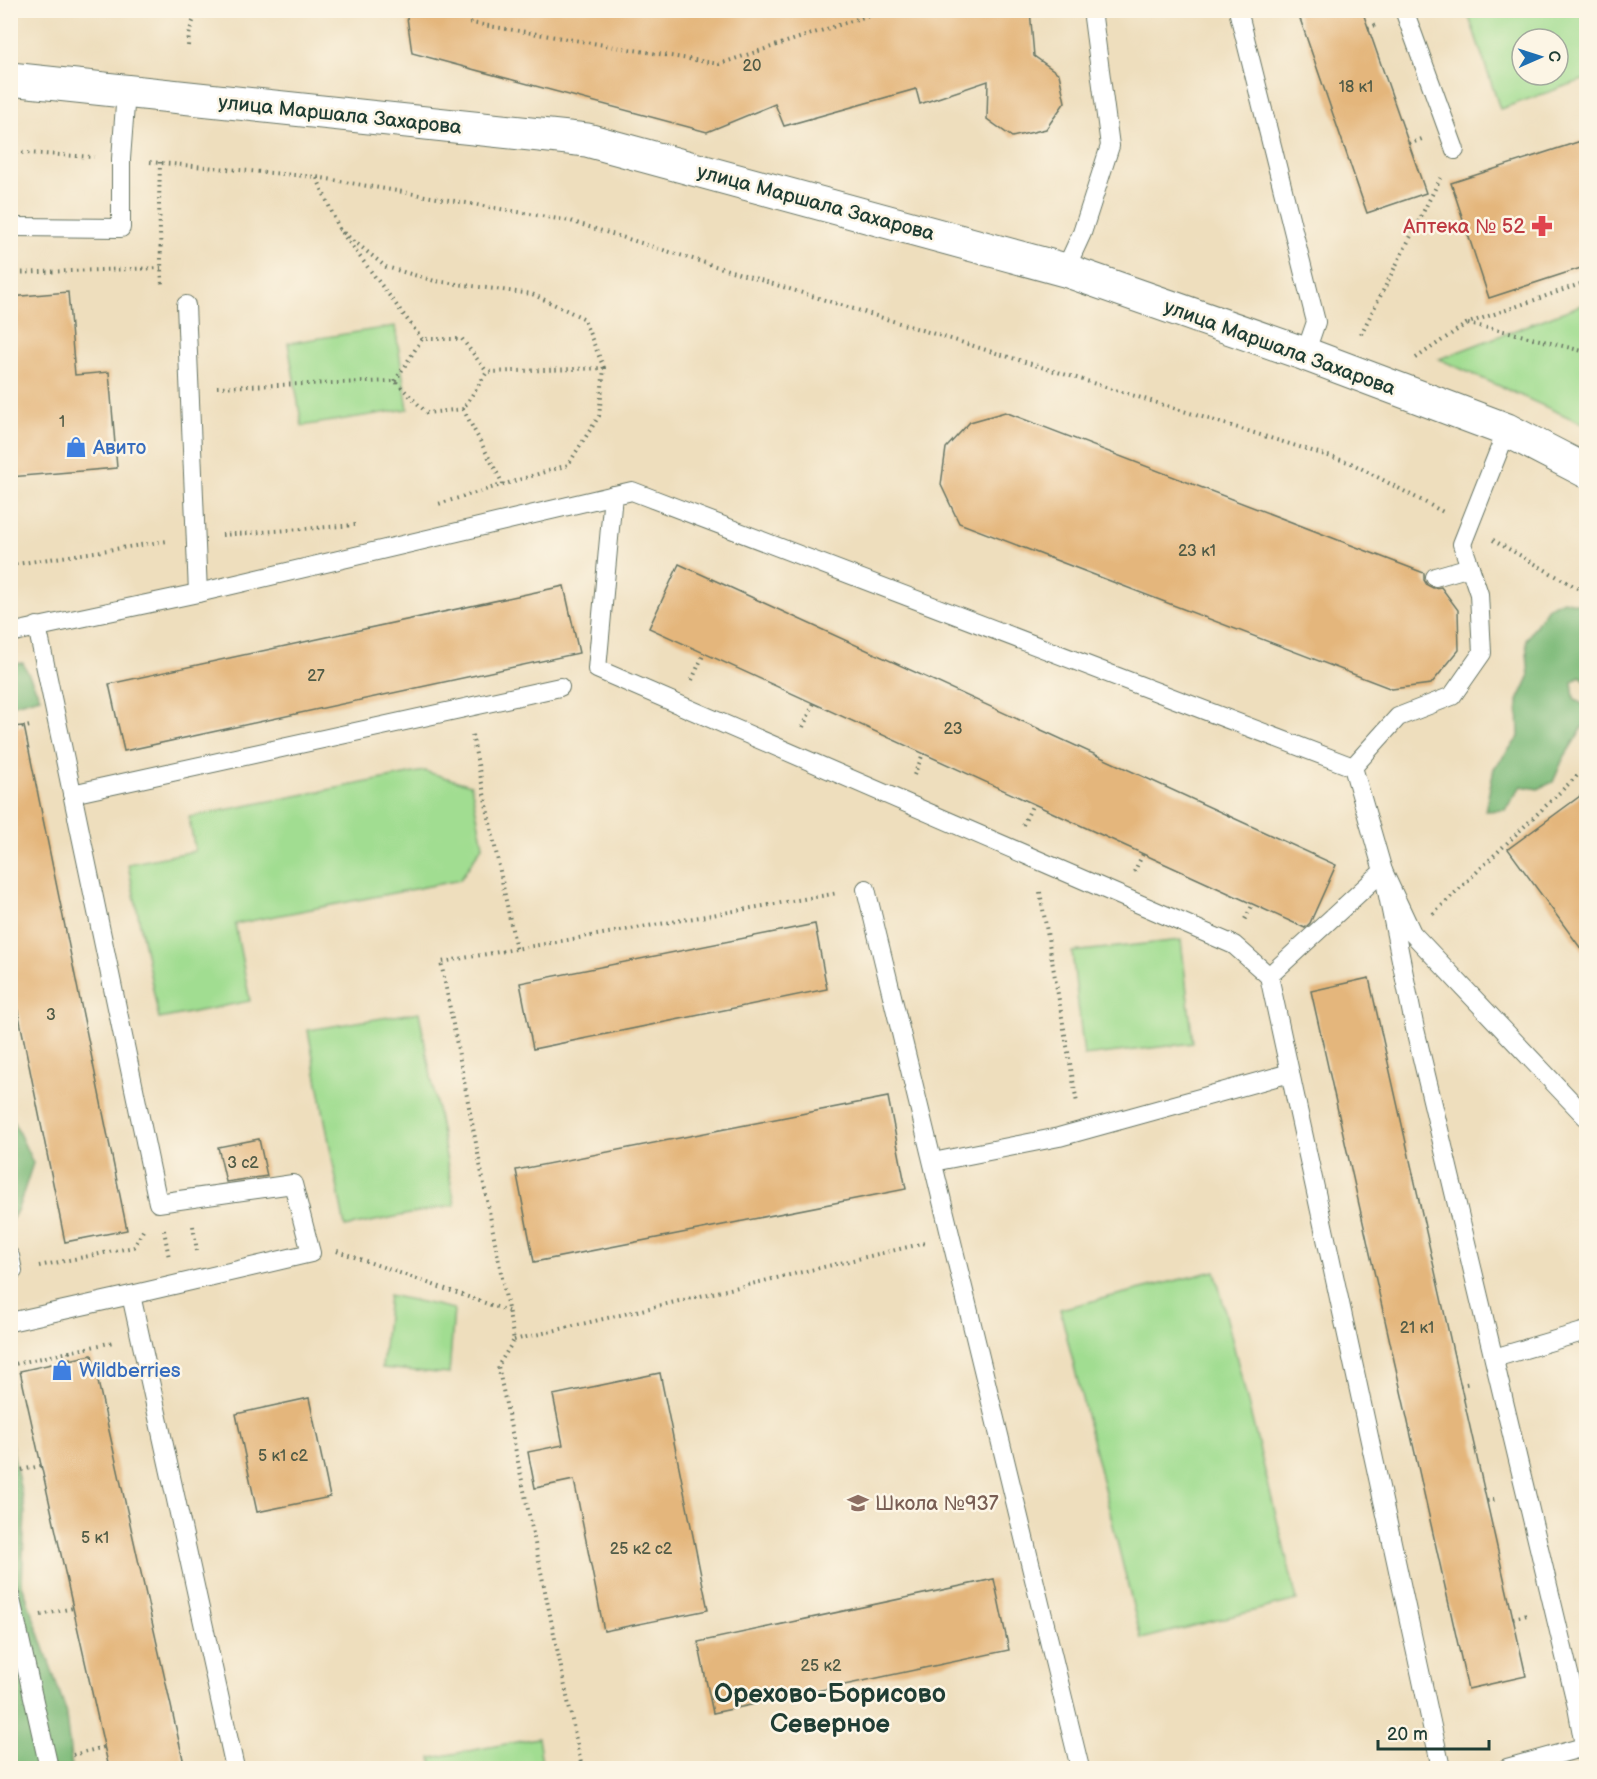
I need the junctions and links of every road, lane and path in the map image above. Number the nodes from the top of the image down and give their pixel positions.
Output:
1 (201, 10) edge
2 (468, 10) edge
3 (885, 10) edge
4 (1092, 10) edge
5 (1238, 10) edge
6 (1404, 10) edge
7 (188, 45) dead end
8 (10, 78) edge
9 (126, 92) junction
10 (1455, 150) joint
11 (10, 152) edge
12 (121, 159) junction
13 (160, 162) junction
14 (316, 177) junction
15 (14, 227) dead end
16 (339, 229) junction
17 (161, 268) junction
18 (1065, 270) junction
19 (10, 273) edge
20 (1587, 282) edge
21 (162, 291) dead end
22 (186, 304) dead end
23 (1466, 324) junction
24 (1361, 334) dead end
25 (422, 339) junction
26 (1587, 352) edge
27 (1305, 354) junction
28 (1415, 359) dead end
29 (604, 368) junction
30 (487, 372) junction
31 (395, 381) junction
32 (189, 388) junction
33 (463, 410) junction
34 (1507, 430) junction
35 (1587, 471) edge
36 (503, 485) junction
37 (614, 495) junction
38 (429, 507) dead end
39 (528, 514) junction
40 (365, 524) dead end
41 (1469, 526) junction
42 (196, 537) junction
43 (10, 564) edge
44 (1470, 567) junction
45 (1435, 577) dead end
46 (198, 593) junction
47 (1587, 593) edge
48 (38, 626) junction
49 (10, 633) edge
50 (560, 687) dead end
51 (466, 708) junction
52 (1353, 766) junction
53 (1587, 772) edge
54 (72, 794) junction
55 (1034, 858) junction
56 (1383, 871) junction
57 (866, 889) joint
58 (1412, 933) junction
59 (516, 949) junction
60 (1269, 976) junction
61 (1290, 1073) junction
62 (1587, 1117) edge
63 (1082, 1130) junction
64 (933, 1162) junction
65 (188, 1199) junction
66 (158, 1203) junction
67 (951, 1237) junction
68 (308, 1241) junction
69 (12, 1263) edge
70 (202, 1279) junction
71 (174, 1285) junction
72 (131, 1295) junction
73 (509, 1311) junction
74 (10, 1322) edge
75 (1587, 1330) edge
76 (514, 1340) junction
77 (93, 1347) dead end
78 (69, 1352) junction
79 (1494, 1358) junction
80 (70, 1360) dead end
81 (10, 1365) edge
82 (41, 1466) dead end
83 (10, 1472) edge
84 (10, 1595) edge
85 (1585, 1751) edge
86 (49, 1768) edge
87 (236, 1768) edge
88 (582, 1768) edge
89 (1080, 1768) edge
90 (1441, 1768) edge
91 (1507, 1768) edge

1 - 7 path
2 - 3 path
4 - 18 lane
5 - 27 lane
6 - 10 lane
8 - 9 street, улица Маршала Захарова
9 - 12 lane
9 - 18 street, улица Маршала Захарова
10 - 24 path
11 - 12 path
12 - 13 path
12 - 15 lane
13 - 14 path
13 - 17 path
14 - 16 path
14 - 41 path
16 - 25 path
16 - 29 path
17 - 19 path
17 - 21 path
18 - 27 street, улица Маршала Захарова
20 - 23 path
22 - 32 lane
23 - 26 path
23 - 28 path
25 - 30 path
25 - 31 path
27 - 34 street, улица Маршала Захарова
29 - 30 path
29 - 36 path
30 - 33 path
31 - 32 path
31 - 33 path
32 - 42 lane
33 - 36 path
34 - 35 street, улица Маршала Захарова
34 - 41 lane
36 - 38 path
36 - 39 path
37 - 39 lane
37 - 52 lane
37 - 55 lane
39 - 46 lane
40 - 42 path
41 - 44 lane
41 - 47 path
42 - 43 path
42 - 46 lane
44 - 45 lane
44 - 52 lane
46 - 48 lane
48 - 49 lane
48 - 54 lane
50 - 51 lane
51 - 54 lane
51 - 59 path
52 - 56 lane
53 - 58 path
54 - 66 lane
55 - 60 lane
55 - 63 path
56 - 58 lane
56 - 60 lane
56 - 79 lane
57 - 59 path
57 - 64 lane
58 - 62 lane
59 - 73 path
60 - 61 lane
61 - 63 lane
61 - 90 lane
63 - 64 lane
64 - 67 lane
65 - 66 lane
65 - 68 lane
65 - 70 path
66 - 69 path
66 - 71 path
67 - 76 path
67 - 89 lane
68 - 70 lane
68 - 73 path
70 - 71 lane
71 - 72 lane
72 - 74 lane
72 - 87 lane
73 - 76 path
75 - 79 lane
76 - 88 path
77 - 78 path
78 - 80 path
78 - 81 path
79 - 85 lane
82 - 83 path
84 - 86 lane
85 - 91 lane

